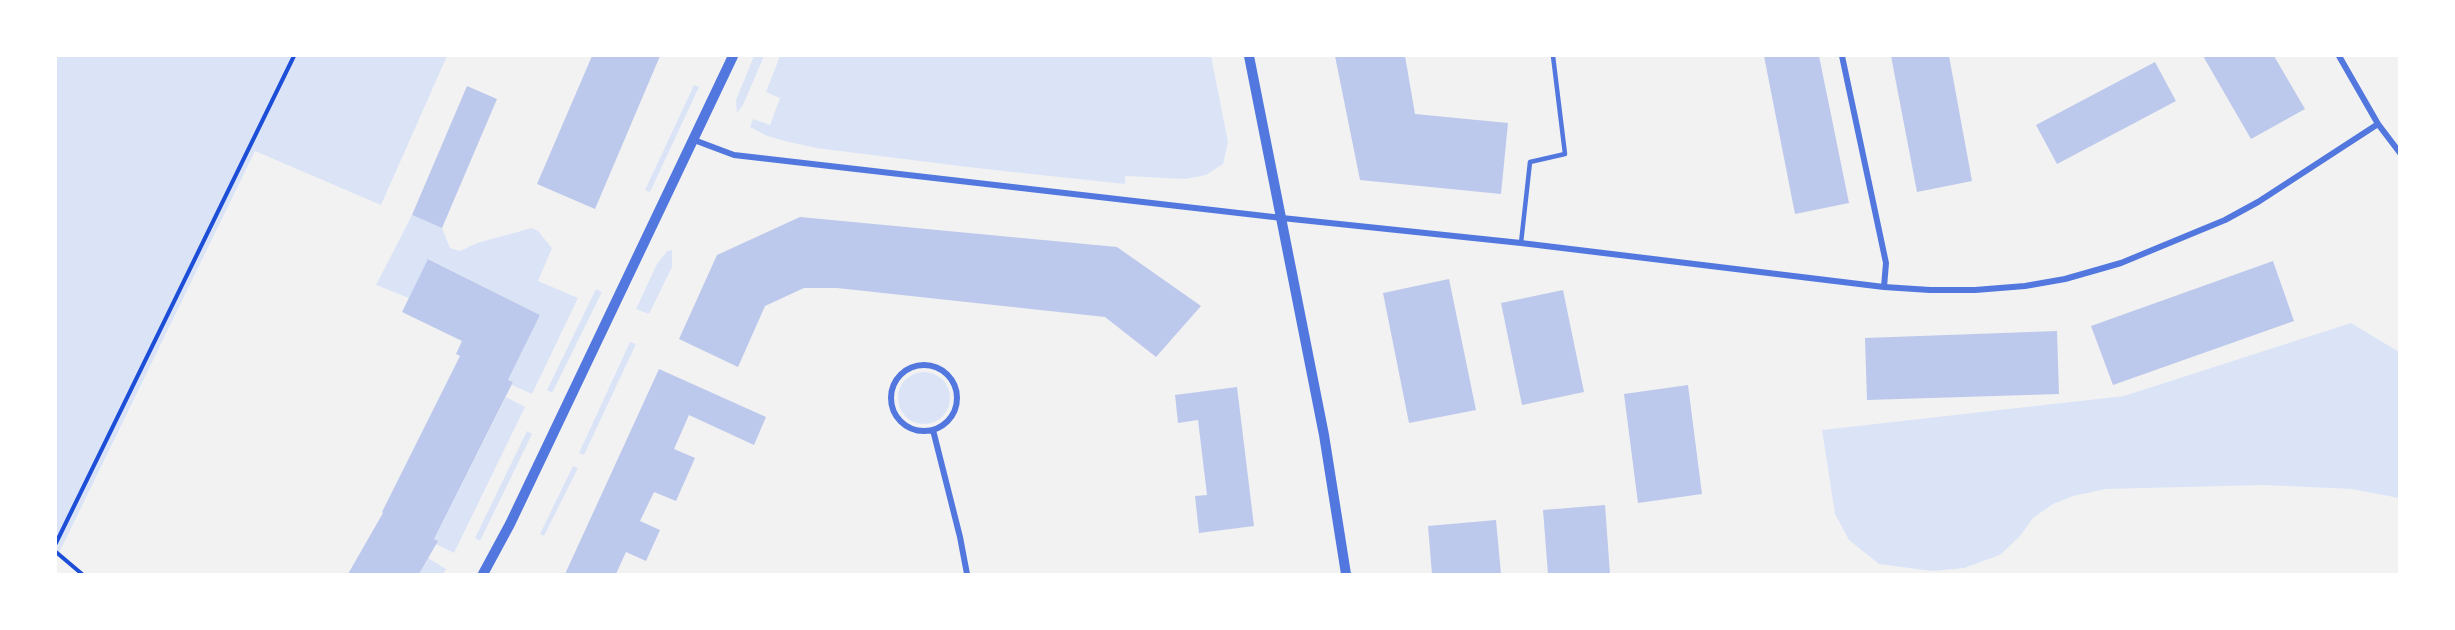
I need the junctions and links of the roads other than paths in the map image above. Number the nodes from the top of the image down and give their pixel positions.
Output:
1 (733, 56) edge
2 (1249, 56) edge
3 (1553, 56) edge
4 (1842, 56) edge
5 (2340, 56) edge
6 (2378, 124) junction
7 (694, 140) junction
8 (2400, 153) edge
9 (1282, 218) junction
10 (1521, 243) junction
11 (1884, 287) junction
12 (933, 430) junction
13 (483, 574) edge
14 (967, 574) edge
15 (1346, 574) edge

1 - 7 street
2 - 9 street
3 - 10 lane
4 - 11 street
5 - 6 street
6 - 8 street
6 - 11 street
7 - 9 street
7 - 13 street
9 - 10 street
9 - 15 street
10 - 11 street
12 - 12 street
12 - 14 street

